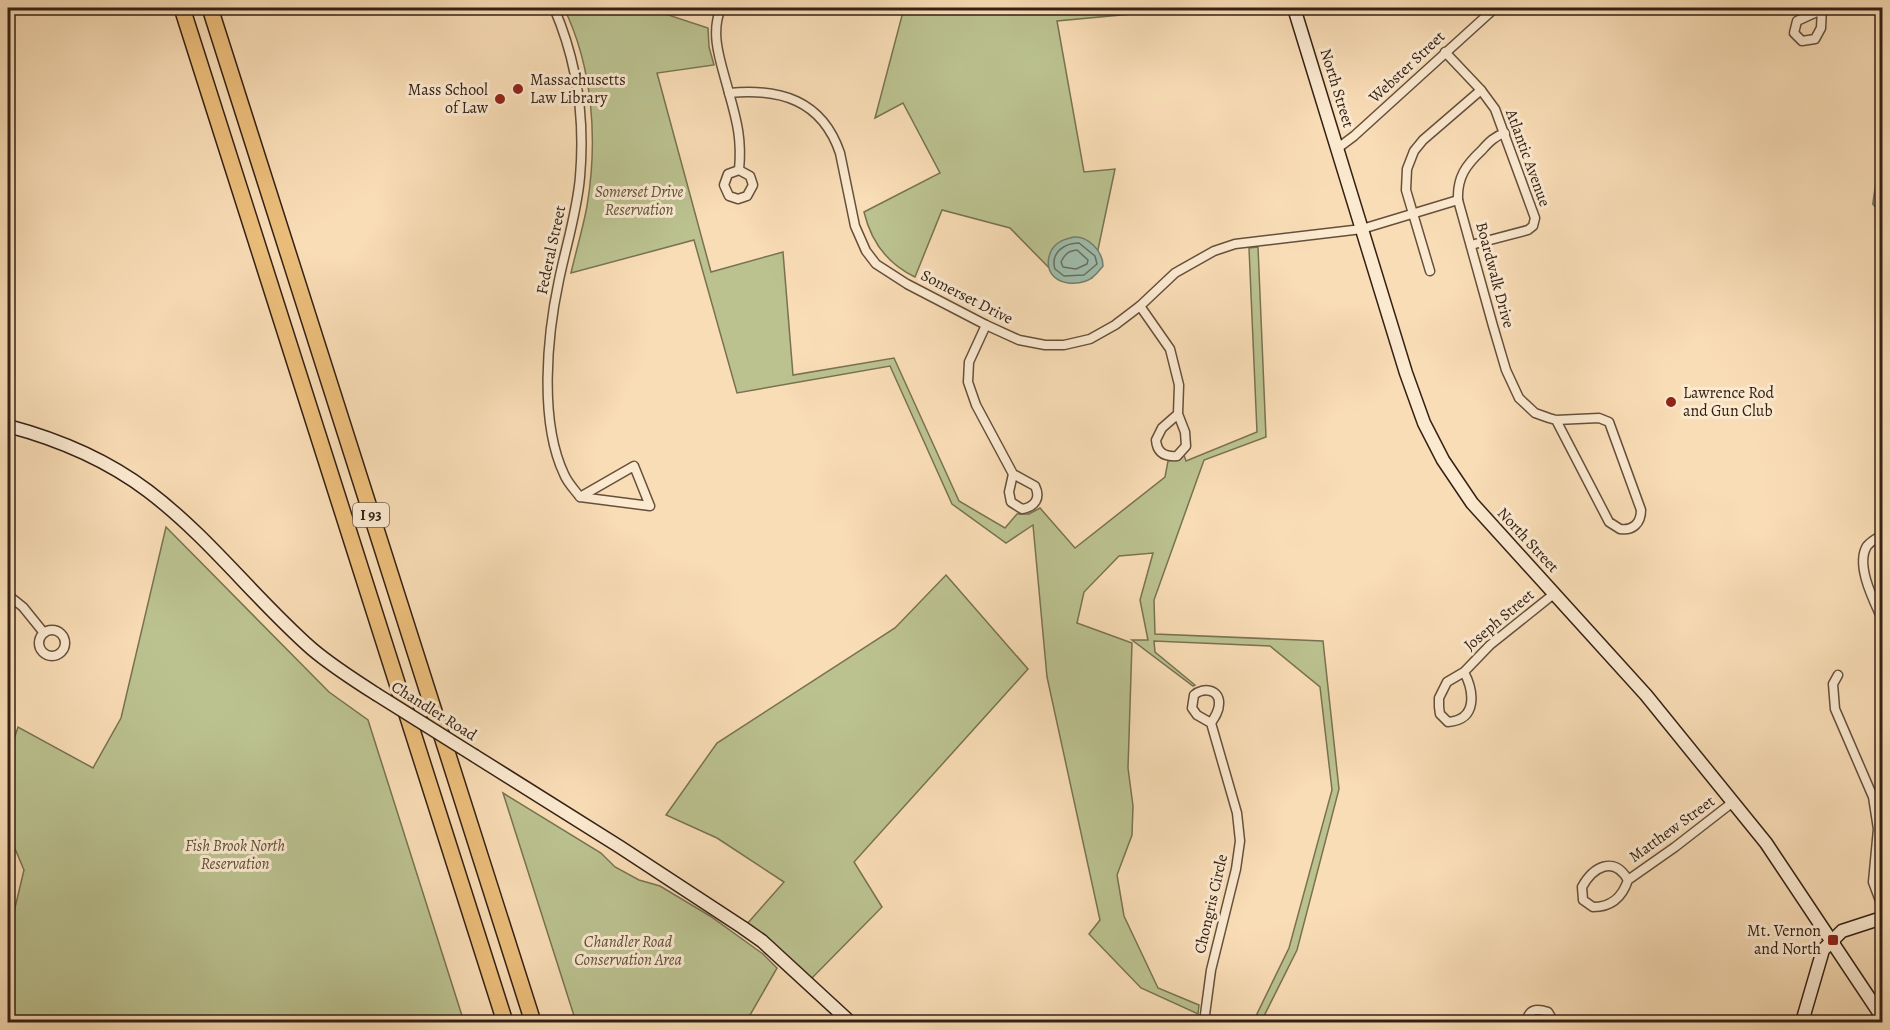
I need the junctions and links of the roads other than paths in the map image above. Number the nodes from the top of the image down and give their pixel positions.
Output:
1 (182, 8) edge
2 (210, 8) edge
3 (554, 8) edge
4 (721, 8) edge
5 (1294, 8) edge
6 (1495, 8) edge
7 (1445, 52) junction
8 (1481, 90) junction
9 (729, 93) junction
10 (1505, 133) junction
11 (1338, 148) junction
12 (740, 170) dead end
13 (1458, 200) junction
14 (1413, 214) junction
15 (1362, 229) junction
16 (1471, 245) junction
17 (1430, 272) dead end
18 (1140, 306) junction
19 (986, 325) junction
20 (1178, 414) junction
21 (1556, 420) junction
22 (8, 426) edge
23 (1013, 474) dead end
24 (580, 497) junction
25 (1882, 535) edge
26 (1555, 593) junction
27 (8, 596) edge
28 (1882, 619) edge
29 (44, 633) dead end
30 (1464, 672) junction
31 (1838, 675) dead end
32 (1211, 723) dead end
33 (1733, 802) junction
34 (1628, 880) junction
35 (1882, 906) edge
36 (1882, 918) edge
37 (1832, 942) junction
38 (1882, 1017) edge
39 (505, 1023) edge
40 (534, 1023) edge
41 (850, 1023) edge
42 (1204, 1023) edge
43 (1526, 1023) edge
44 (1554, 1023) edge
45 (1802, 1023) edge

1 - 39 highway, I 93
2 - 40 highway, I 93
3 - 24 street, Federal Street
4 - 9 street
5 - 11 main road, North Street
6 - 7 street, Webster Street
7 - 8 street, Atlantic Avenue
7 - 11 street, Webster Street
8 - 10 street, Atlantic Avenue
8 - 14 street
9 - 12 street
9 - 19 street, Somerset Drive
10 - 13 street, Boardwalk Drive
10 - 16 street, Atlantic Avenue
11 - 15 main road, North Street
13 - 14 street, Somerset Drive
13 - 16 street, Boardwalk Drive
14 - 15 street, Somerset Drive
14 - 17 street
15 - 18 street, Somerset Drive
15 - 26 main road, North Street
16 - 21 street, Boardwalk Drive
18 - 19 street, Somerset Drive
18 - 20 street
19 - 23 street
20 - 20 street
21 - 21 street, Boardwalk Drive
22 - 41 main road, Chandler Road, bridge
24 - 24 street
25 - 28 street
26 - 30 street, Joseph Street
26 - 33 main road, North Street
27 - 29 street
30 - 30 street, Joseph Street
31 - 35 street
32 - 42 street, Chongris Circle
33 - 34 street, Matthew Street
33 - 37 main road, North Street
34 - 34 street, Matthew Street
36 - 37 main road
37 - 38 main road, North Street
37 - 45 main road
43 - 44 street

